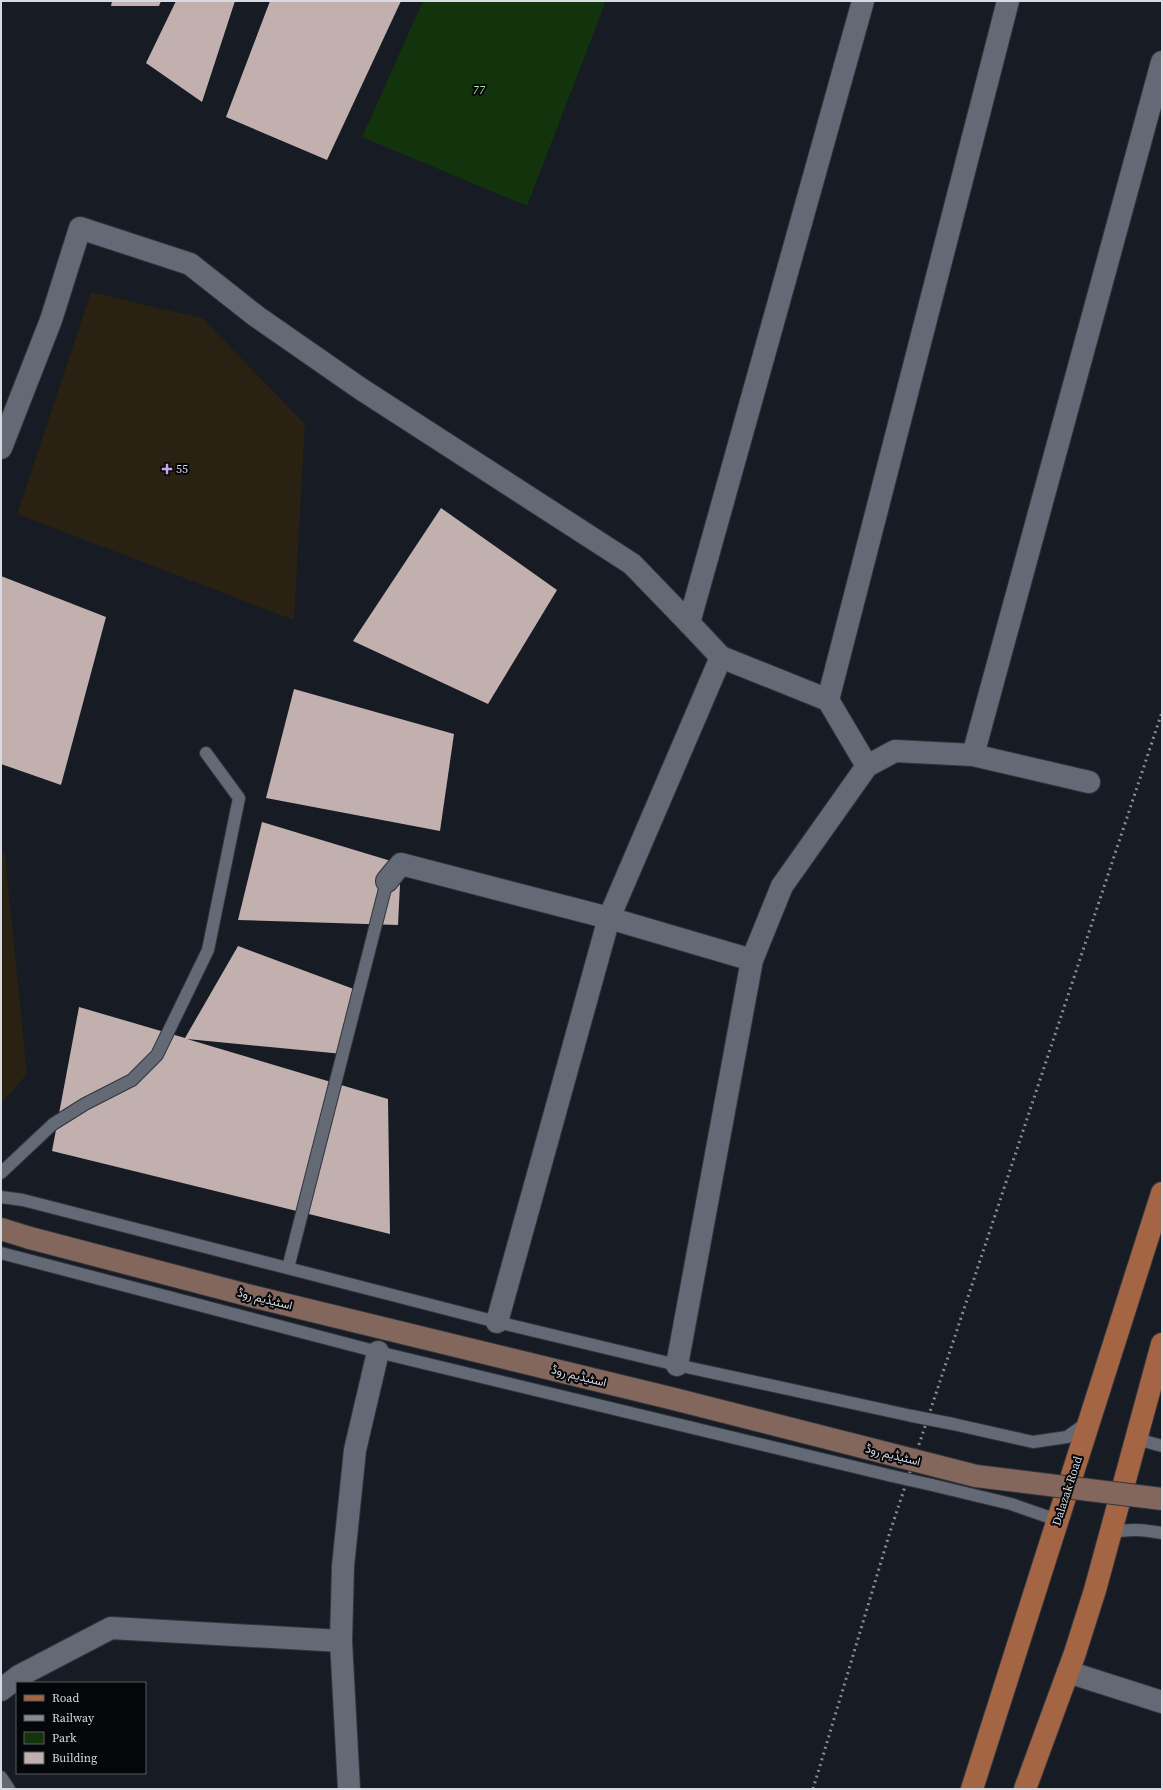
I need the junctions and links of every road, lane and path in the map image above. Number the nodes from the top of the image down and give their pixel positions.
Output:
1 (863, 1) edge
2 (1008, 1) edge
3 (1162, 62) edge
4 (1, 448) edge
5 (689, 622) junction
6 (721, 657) junction
7 (828, 700) junction
8 (206, 753) dead end
9 (973, 755) junction
10 (867, 766) junction
11 (1089, 782) dead end
12 (387, 881) joint
13 (609, 918) junction
14 (752, 960) junction
15 (1, 1173) edge
16 (1162, 1193) edge
17 (1, 1197) edge
18 (1, 1229) edge
19 (1, 1253) edge
20 (288, 1268) junction
21 (497, 1322) junction
22 (1162, 1344) edge
23 (378, 1352) junction
24 (677, 1365) junction
25 (1089, 1422) junction
26 (1137, 1432) junction
27 (1162, 1446) edge
28 (1162, 1499) edge
29 (1057, 1520) junction
30 (1110, 1532) junction
31 (1162, 1533) edge
32 (341, 1641) junction
33 (1068, 1672) junction
34 (1, 1690) edge
35 (1162, 1702) edge
36 (1, 1777) edge
37 (9, 1789) edge
38 (349, 1789) edge
39 (972, 1789) edge
40 (1025, 1789) edge

1 - 5 street
2 - 7 street
3 - 9 street
4 - 5 street
5 - 6 street
6 - 7 street
6 - 13 street
7 - 10 street
8 - 15 lane
9 - 10 street
9 - 11 street
10 - 14 street
12 - 13 street
12 - 20 lane
13 - 14 street
13 - 21 street
14 - 24 street
16 - 25 main road, Dalazak Road
17 - 20 lane
18 - 28 main road, اسٹیڈیم روڈ, bridge
19 - 23 lane
20 - 21 lane
21 - 24 lane
22 - 26 main road
23 - 29 lane, bridge
23 - 32 street
24 - 25 lane, bridge
25 - 29 main road, Dalazak Road
26 - 27 lane
26 - 30 main road
29 - 39 main road, Dalazak Road
30 - 31 lane
30 - 33 main road
32 - 34 street
32 - 38 street
33 - 35 street
33 - 40 main road
36 - 37 lane

